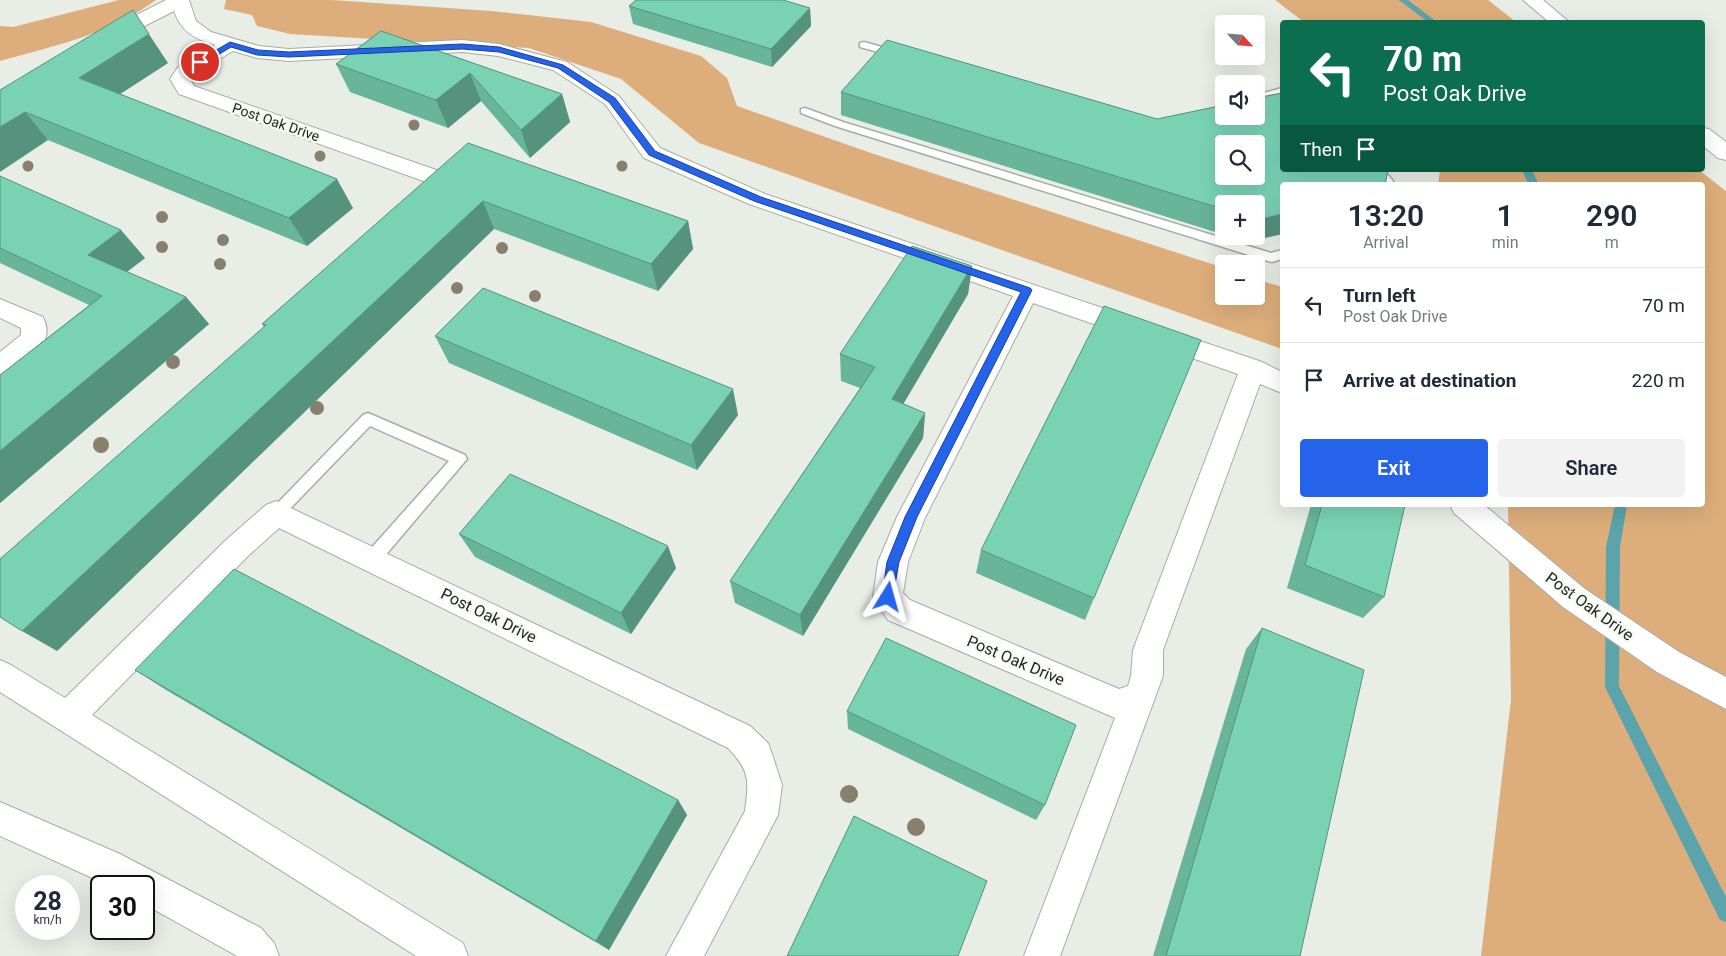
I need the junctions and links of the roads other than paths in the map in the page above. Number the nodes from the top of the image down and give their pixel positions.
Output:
1 (180, 0) edge
2 (1532, 0) edge
3 (1557, 20) edge
4 (230, 44) junction
5 (864, 45) dead end
6 (91, 46) edge
7 (906, 57) edge
8 (1280, 92) edge
9 (1265, 96) edge
10 (805, 111) dead end
11 (1705, 136) edge
12 (1726, 153) edge
13 (1379, 172) edge
14 (436, 178) edge
15 (1387, 182) edge
16 (1280, 255) edge
17 (1027, 290) junction
18 (0, 308) edge
19 (0, 366) edge
20 (1253, 369) junction
21 (1280, 382) edge
22 (1466, 507) edge
23 (276, 513) junction
24 (372, 559) junction
25 (0, 675) edge
26 (1726, 694) edge
27 (1139, 697) junction
28 (69, 716) junction
29 (0, 819) edge
30 (261, 956) edge
31 (450, 956) edge
32 (684, 956) edge
33 (1042, 956) edge

1 - 4 main road
1 - 6 main road
2 - 3 main road
4 - 14 main road, Post Oak Drive
4 - 17 main road
5 - 7 lane
8 - 9 lane
10 - 16 lane
11 - 12 main road
13 - 15 lane
17 - 20 main road
17 - 27 main road, Post Oak Drive
18 - 19 main road
20 - 21 main road
20 - 27 main road
22 - 26 main road, Post Oak Drive
23 - 24 main road, Post Oak Drive
23 - 24 lane
23 - 28 main road
24 - 32 main road, Post Oak Drive
25 - 28 main road
27 - 33 main road
28 - 31 main road
29 - 30 main road

